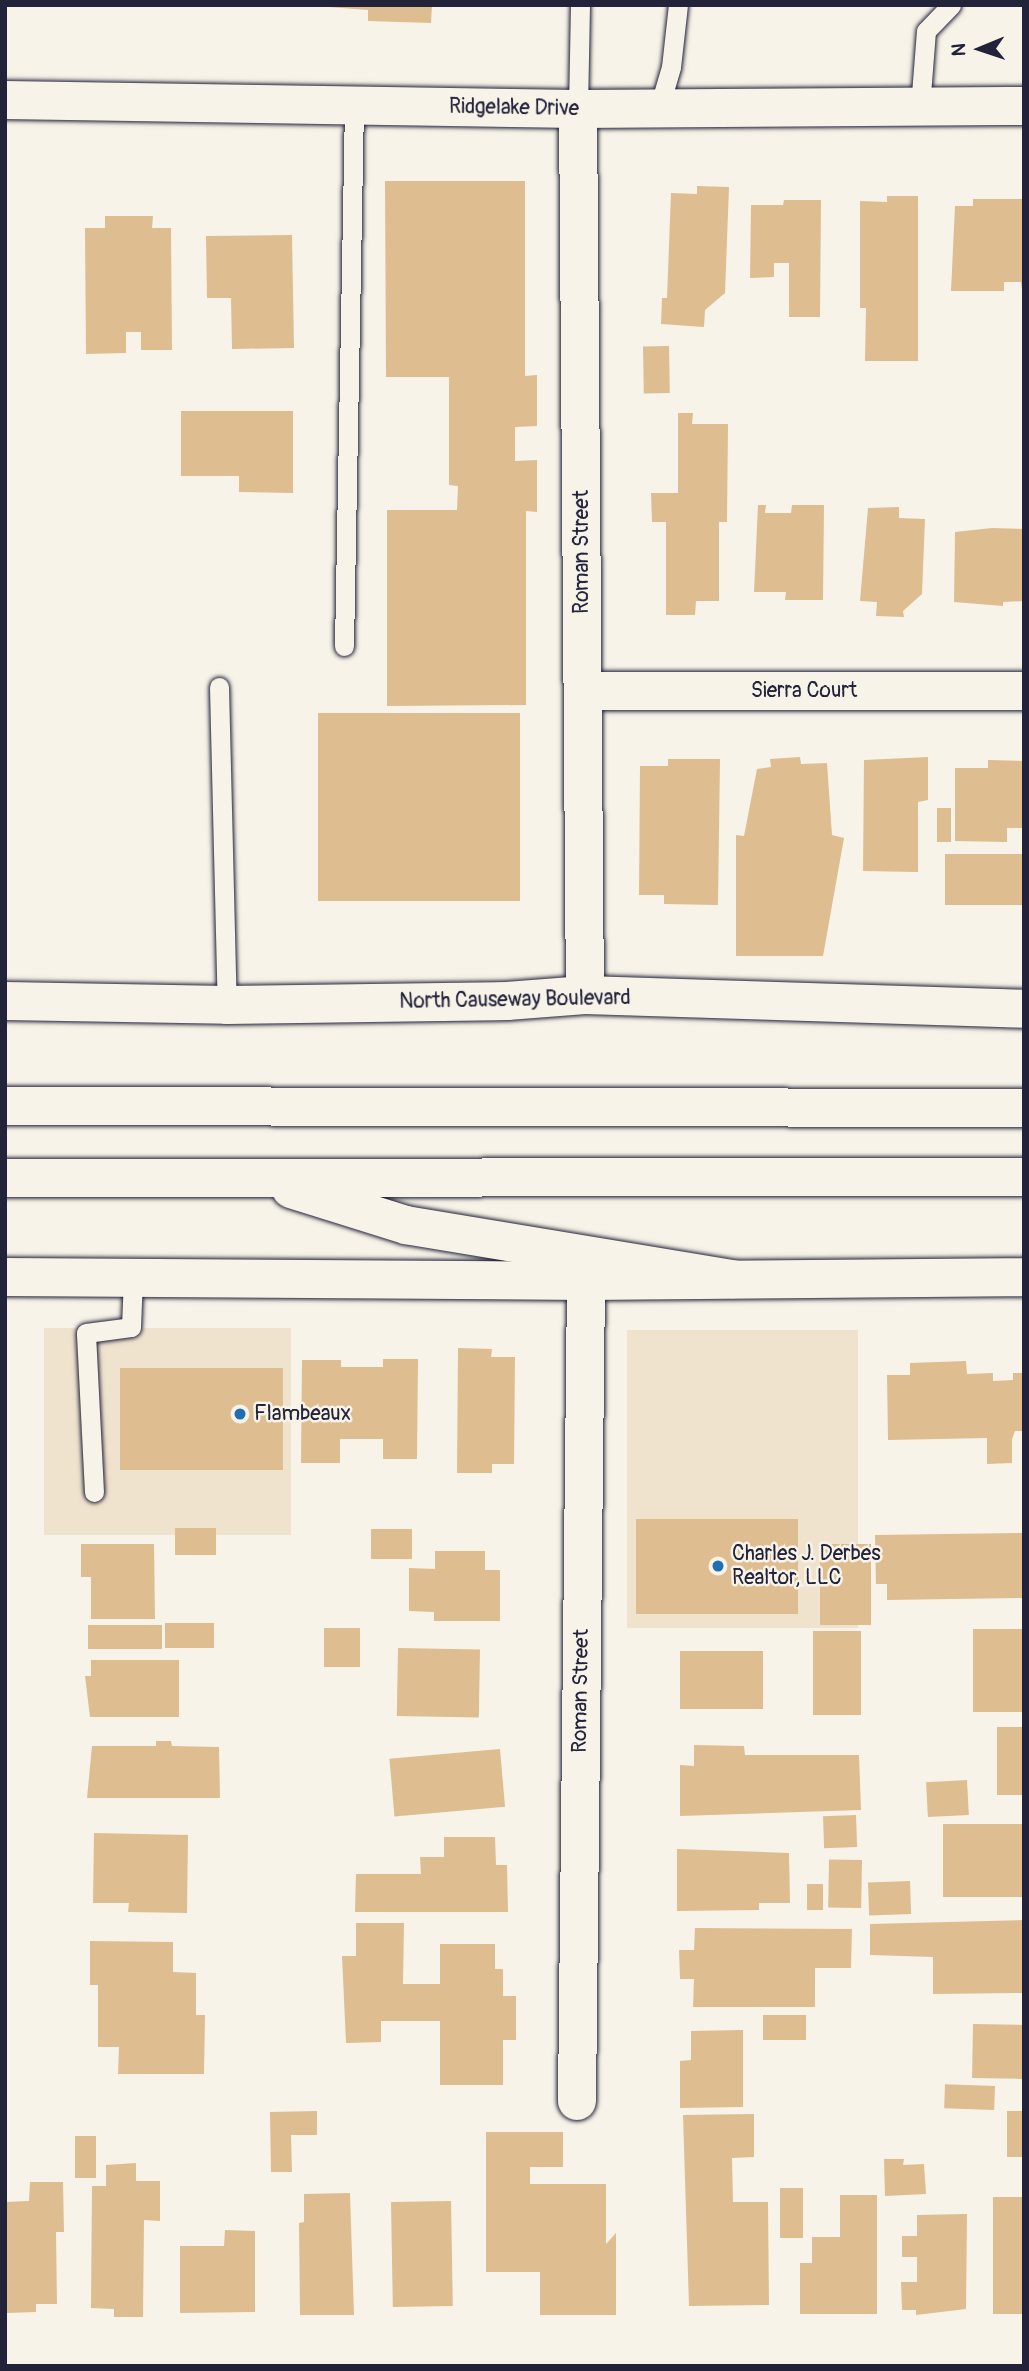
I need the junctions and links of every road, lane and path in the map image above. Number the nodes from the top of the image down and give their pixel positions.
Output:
1 (580, 5) edge
2 (678, 5) edge
3 (951, 5) edge
4 (5, 100) edge
5 (354, 105) junction
6 (1024, 106) edge
7 (919, 107) junction
8 (659, 108) junction
9 (578, 109) junction
10 (344, 646) dead end
11 (219, 687) dead end
12 (583, 691) junction
13 (1024, 691) edge
14 (585, 995) junction
15 (5, 1002) edge
16 (227, 1005) junction
17 (1024, 1009) edge
18 (5, 1106) edge
19 (1024, 1108) edge
20 (1024, 1177) edge
21 (5, 1178) edge
22 (256, 1178) junction
23 (5, 1277) edge
24 (1024, 1277) edge
25 (133, 1278) junction
26 (733, 1279) junction
27 (586, 1281) junction
28 (94, 1492) dead end
29 (577, 2101) dead end

1 - 9 lane
2 - 8 lane
3 - 7 lane
4 - 5 main road, Ridgelake Drive
5 - 9 main road, Ridgelake Drive
5 - 10 lane
6 - 7 main road, Ridgelake Drive
7 - 8 main road, Ridgelake Drive
8 - 9 main road, Ridgelake Drive
9 - 12 main road, Roman Street
11 - 16 lane
12 - 13 main road, Sierra Court
12 - 14 main road, Roman Street
14 - 16 main road, North Causeway Boulevard
14 - 17 main road, North Causeway Boulevard
15 - 16 main road, North Causeway Boulevard
18 - 19 main road
20 - 22 main road
21 - 22 main road
22 - 26 main road
23 - 25 main road
24 - 26 main road
25 - 27 main road
25 - 28 lane
26 - 27 main road
27 - 29 main road, Roman Street

